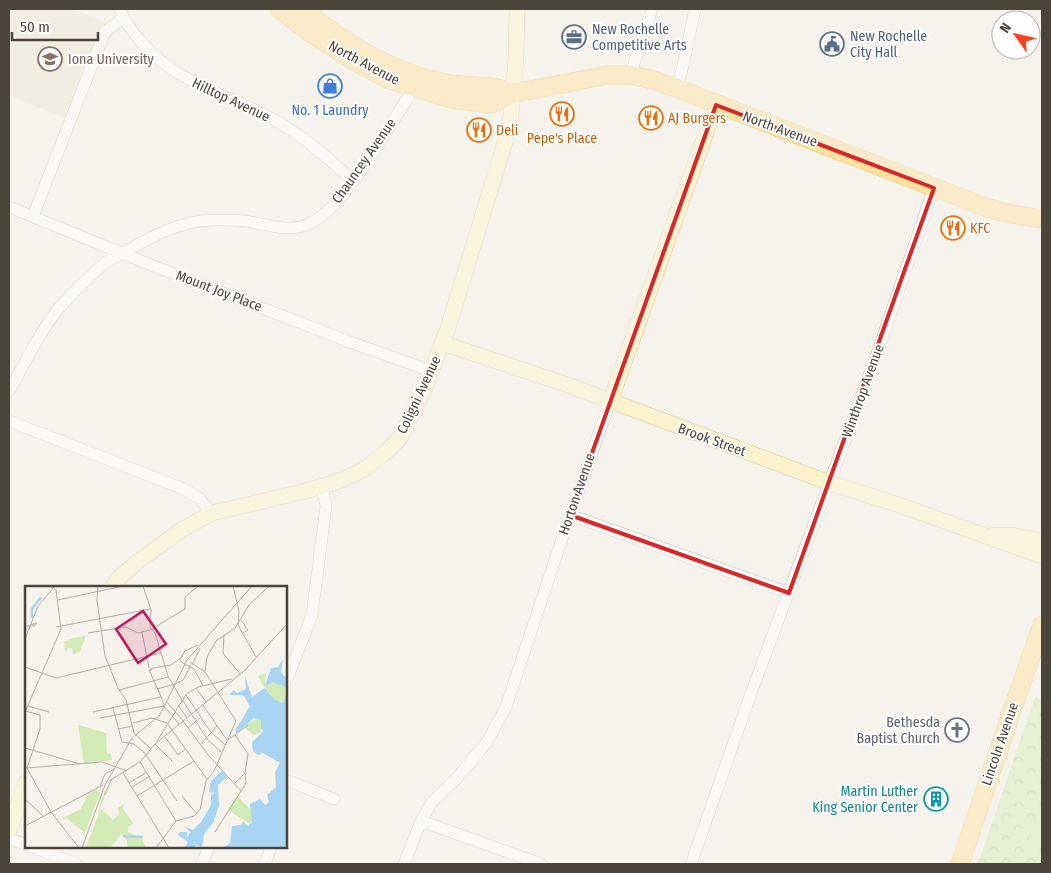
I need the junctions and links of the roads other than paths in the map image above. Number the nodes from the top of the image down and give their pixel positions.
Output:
1 (279, 9) edge
2 (303, 9) edge
3 (517, 9) edge
4 (652, 9) edge
5 (695, 9) edge
6 (122, 13) edge
7 (631, 76) junction
8 (416, 82) junction
9 (676, 88) junction
10 (514, 93) junction
11 (716, 105) junction
12 (352, 182) junction
13 (934, 188) junction
14 (9, 207) edge
15 (32, 216) junction
16 (1042, 219) edge
17 (123, 253) junction
18 (442, 343) junction
19 (431, 371) junction
20 (9, 391) edge
21 (610, 402) junction
22 (9, 420) edge
23 (830, 483) junction
24 (322, 486) junction
25 (212, 513) junction
26 (570, 515) junction
27 (984, 534) junction
28 (1042, 540) edge
29 (1042, 556) edge
30 (113, 586) edge
31 (789, 593) junction
32 (1042, 625) edge
33 (288, 677) edge
34 (288, 781) edge
35 (25, 786) edge
36 (334, 799) dead end
37 (421, 821) junction
38 (9, 831) edge
39 (9, 838) edge
40 (25, 845) edge
41 (35, 848) edge
42 (209, 848) edge
43 (272, 848) edge
44 (76, 864) edge
45 (202, 864) edge
46 (265, 864) edge
47 (404, 864) edge
48 (541, 864) edge
49 (691, 864) edge
50 (960, 864) edge

1 - 8 main road, North Avenue
2 - 8 main road, North Avenue
3 - 10 street, Coligni Avenue
4 - 7 street
5 - 9 street
6 - 12 street, Hilltop Avenue
6 - 15 street
7 - 9 main road, North Avenue
7 - 10 main road, North Avenue
8 - 10 main road, North Avenue
8 - 12 street, Chauncey Avenue
9 - 11 main road, North Avenue
10 - 18 street, Coligni Avenue
11 - 13 main road, North Avenue
11 - 21 street, Horton Avenue
12 - 17 street, Chauncey Avenue
13 - 16 main road, North Avenue
13 - 23 street, Winthrop Avenue
14 - 15 street, Mount Joy Place
15 - 17 street, Mount Joy Place
17 - 19 street, Mount Joy Place
17 - 20 street, Chauncey Avenue
18 - 19 street, Coligni Avenue
18 - 21 street, Brook Street
19 - 24 street, Coligni Avenue
21 - 23 street, Brook Street
21 - 26 street, Horton Avenue
22 - 25 street
23 - 27 street, Brook Street
23 - 31 street, Winthrop Avenue
24 - 25 street, Coligni Avenue
24 - 33 street
25 - 30 street, Coligni Avenue
26 - 31 street
26 - 37 street, Horton Avenue
27 - 28 street, Brook Street
27 - 29 street, Brook Street
31 - 49 street, Winthrop Avenue
32 - 50 main road, Lincoln Avenue
34 - 36 street
35 - 38 street
37 - 47 street, Horton Avenue
37 - 48 street
39 - 40 street
41 - 44 street
42 - 45 street
43 - 46 street

